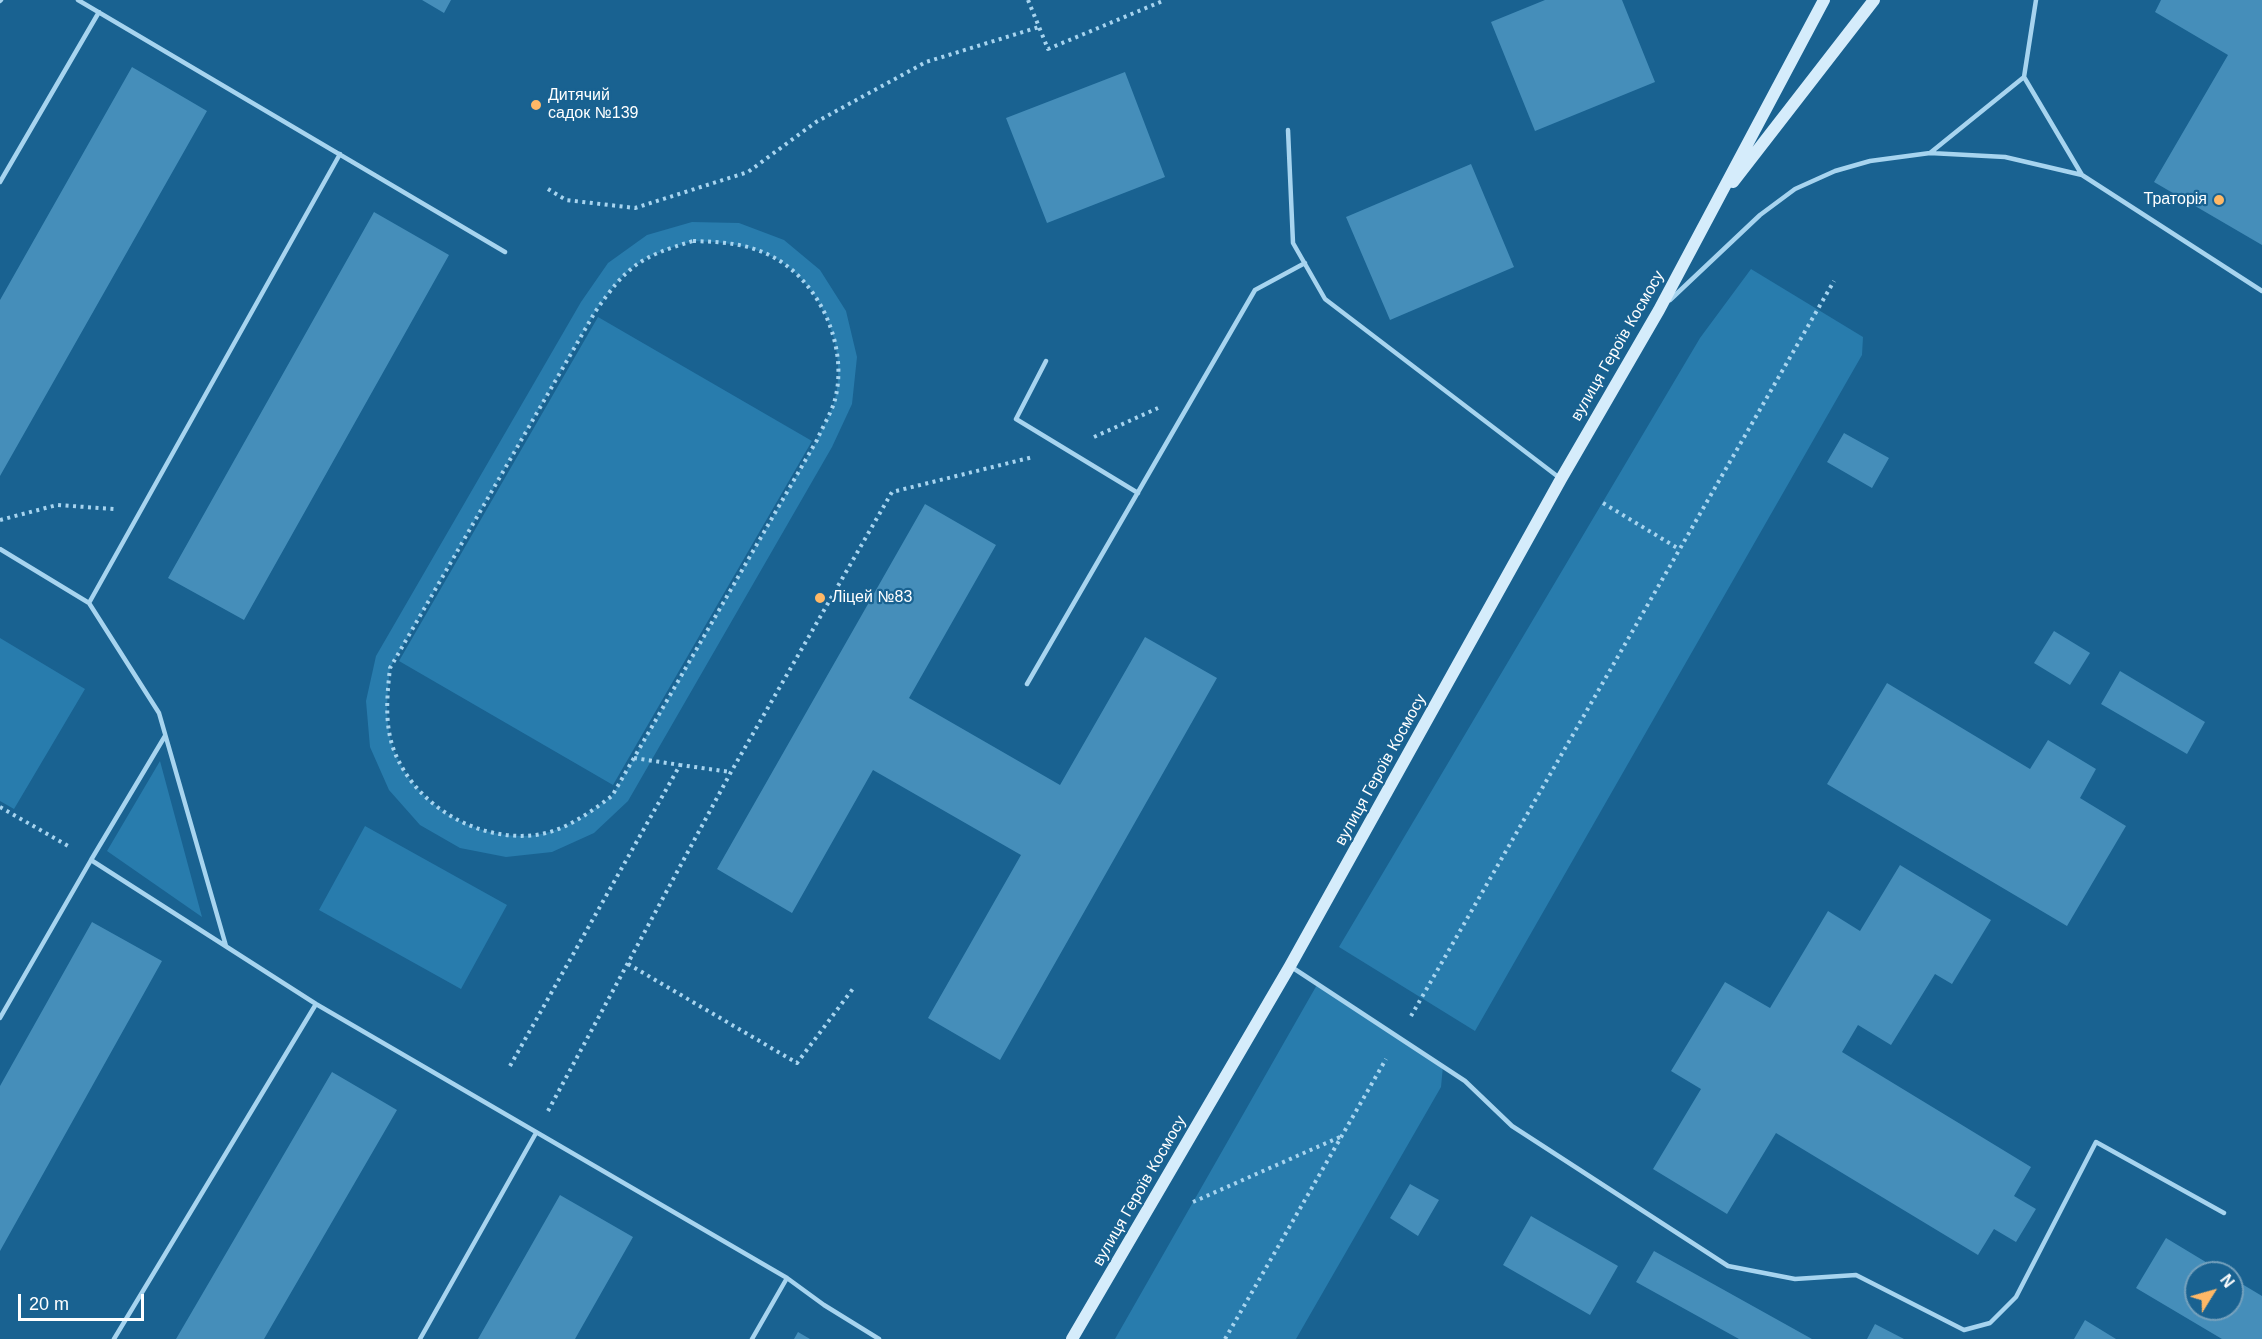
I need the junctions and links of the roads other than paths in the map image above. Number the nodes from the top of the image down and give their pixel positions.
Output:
1 (78, 0) edge
2 (1824, 0) edge
3 (1874, 0) edge
4 (2036, 0) edge
5 (99, 12) junction
6 (2024, 76) junction
7 (1288, 130) dead end
8 (1930, 153) junction
9 (340, 154) junction
10 (2082, 175) junction
11 (0, 182) edge
12 (1711, 212) junction
13 (506, 252) dead end
14 (1305, 263) junction
15 (2262, 291) edge
16 (1659, 310) junction
17 (1046, 361) dead end
18 (1561, 479) junction
19 (1138, 493) junction
20 (0, 549) edge
21 (89, 603) junction
22 (1027, 684) dead end
23 (165, 735) junction
24 (92, 860) junction
25 (226, 947) junction
26 (1290, 966) junction
27 (316, 1004) junction
28 (0, 1018) edge
29 (536, 1133) junction
30 (2224, 1213) dead end
31 (787, 1278) junction
32 (114, 1339) edge
33 (420, 1339) edge
34 (752, 1339) edge
35 (879, 1339) edge
36 (1072, 1339) edge

1 - 5 lane
2 - 12 main road, вулиця Героїв Космосу
3 - 12 main road, вулиця Героїв Космосу
4 - 6 lane
5 - 9 lane
5 - 11 lane
6 - 8 lane
6 - 10 lane
7 - 14 lane
8 - 10 lane
8 - 16 lane
9 - 13 lane
9 - 21 lane
10 - 15 lane
12 - 16 main road, вулиця Героїв Космосу
14 - 18 lane
14 - 19 lane
16 - 18 main road, вулиця Героїв Космосу
17 - 19 lane
18 - 26 main road, вулиця Героїв Космосу
19 - 22 lane
20 - 21 lane
21 - 23 lane
23 - 24 lane
23 - 25 lane
24 - 25 lane
24 - 28 lane
25 - 27 lane
26 - 30 lane
26 - 36 main road, вулиця Героїв Космосу
27 - 29 lane
27 - 32 lane
29 - 31 lane
29 - 33 lane
31 - 34 lane
31 - 35 lane

